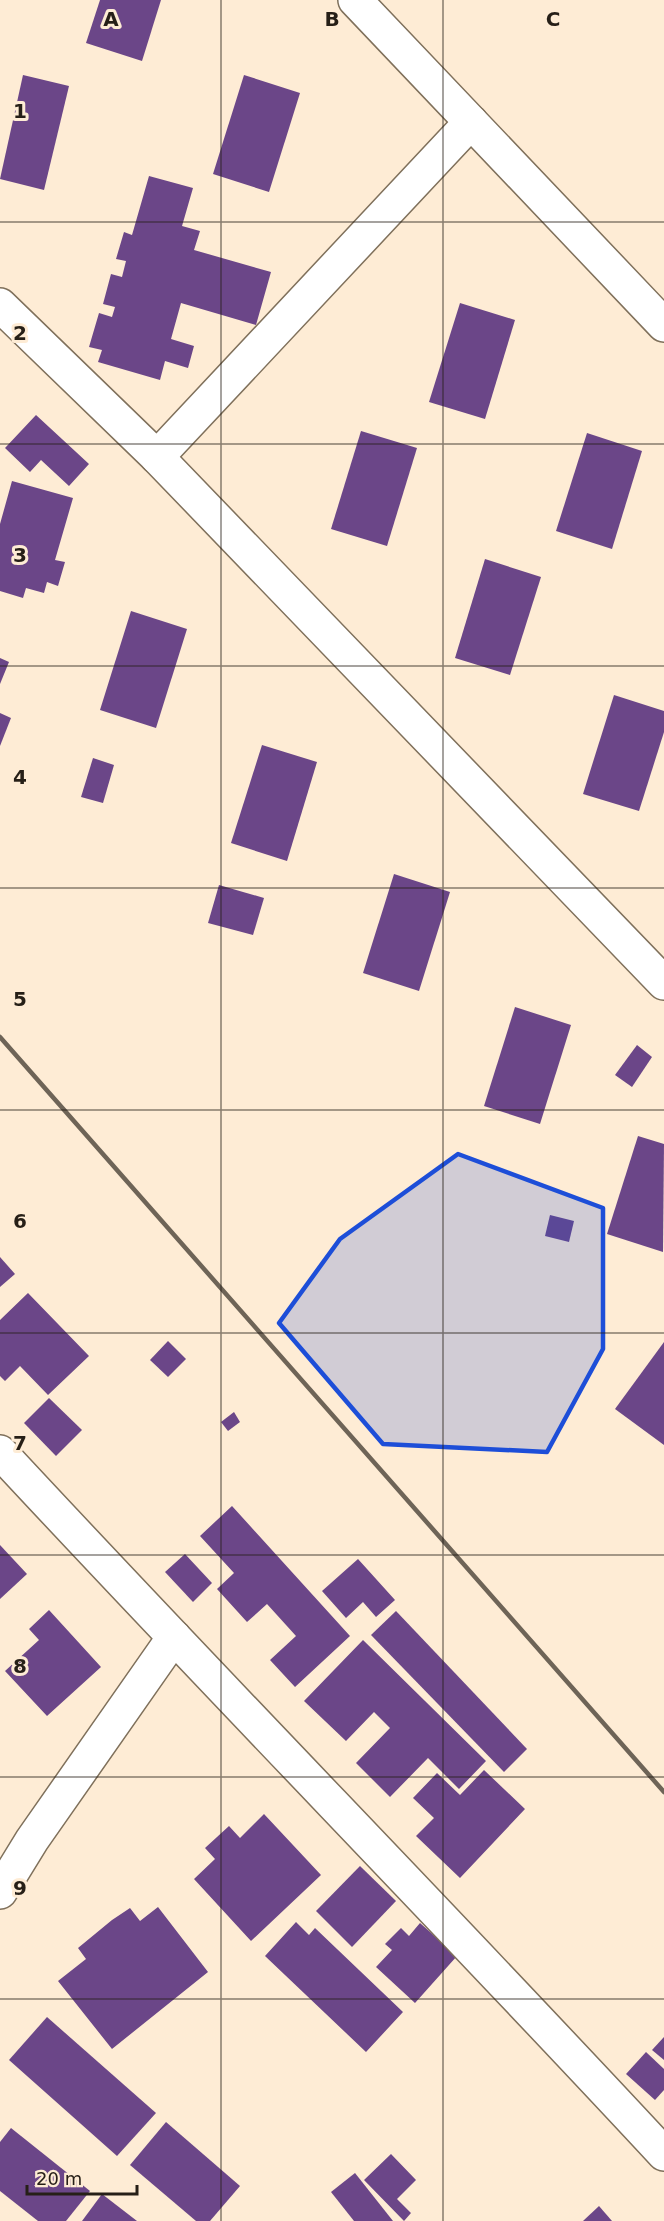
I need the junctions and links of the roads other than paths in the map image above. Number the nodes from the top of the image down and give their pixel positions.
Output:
1 (356, 0) edge
2 (471, 122) junction
3 (0, 305) edge
4 (664, 325) edge
5 (157, 457) junction
6 (664, 982) edge
7 (0, 1452) edge
8 (174, 1637) junction
9 (0, 1892) edge
10 (664, 2154) edge

1 - 2 street
2 - 4 street
2 - 5 street
3 - 5 street
5 - 6 street
7 - 8 street
8 - 9 street
8 - 10 street

